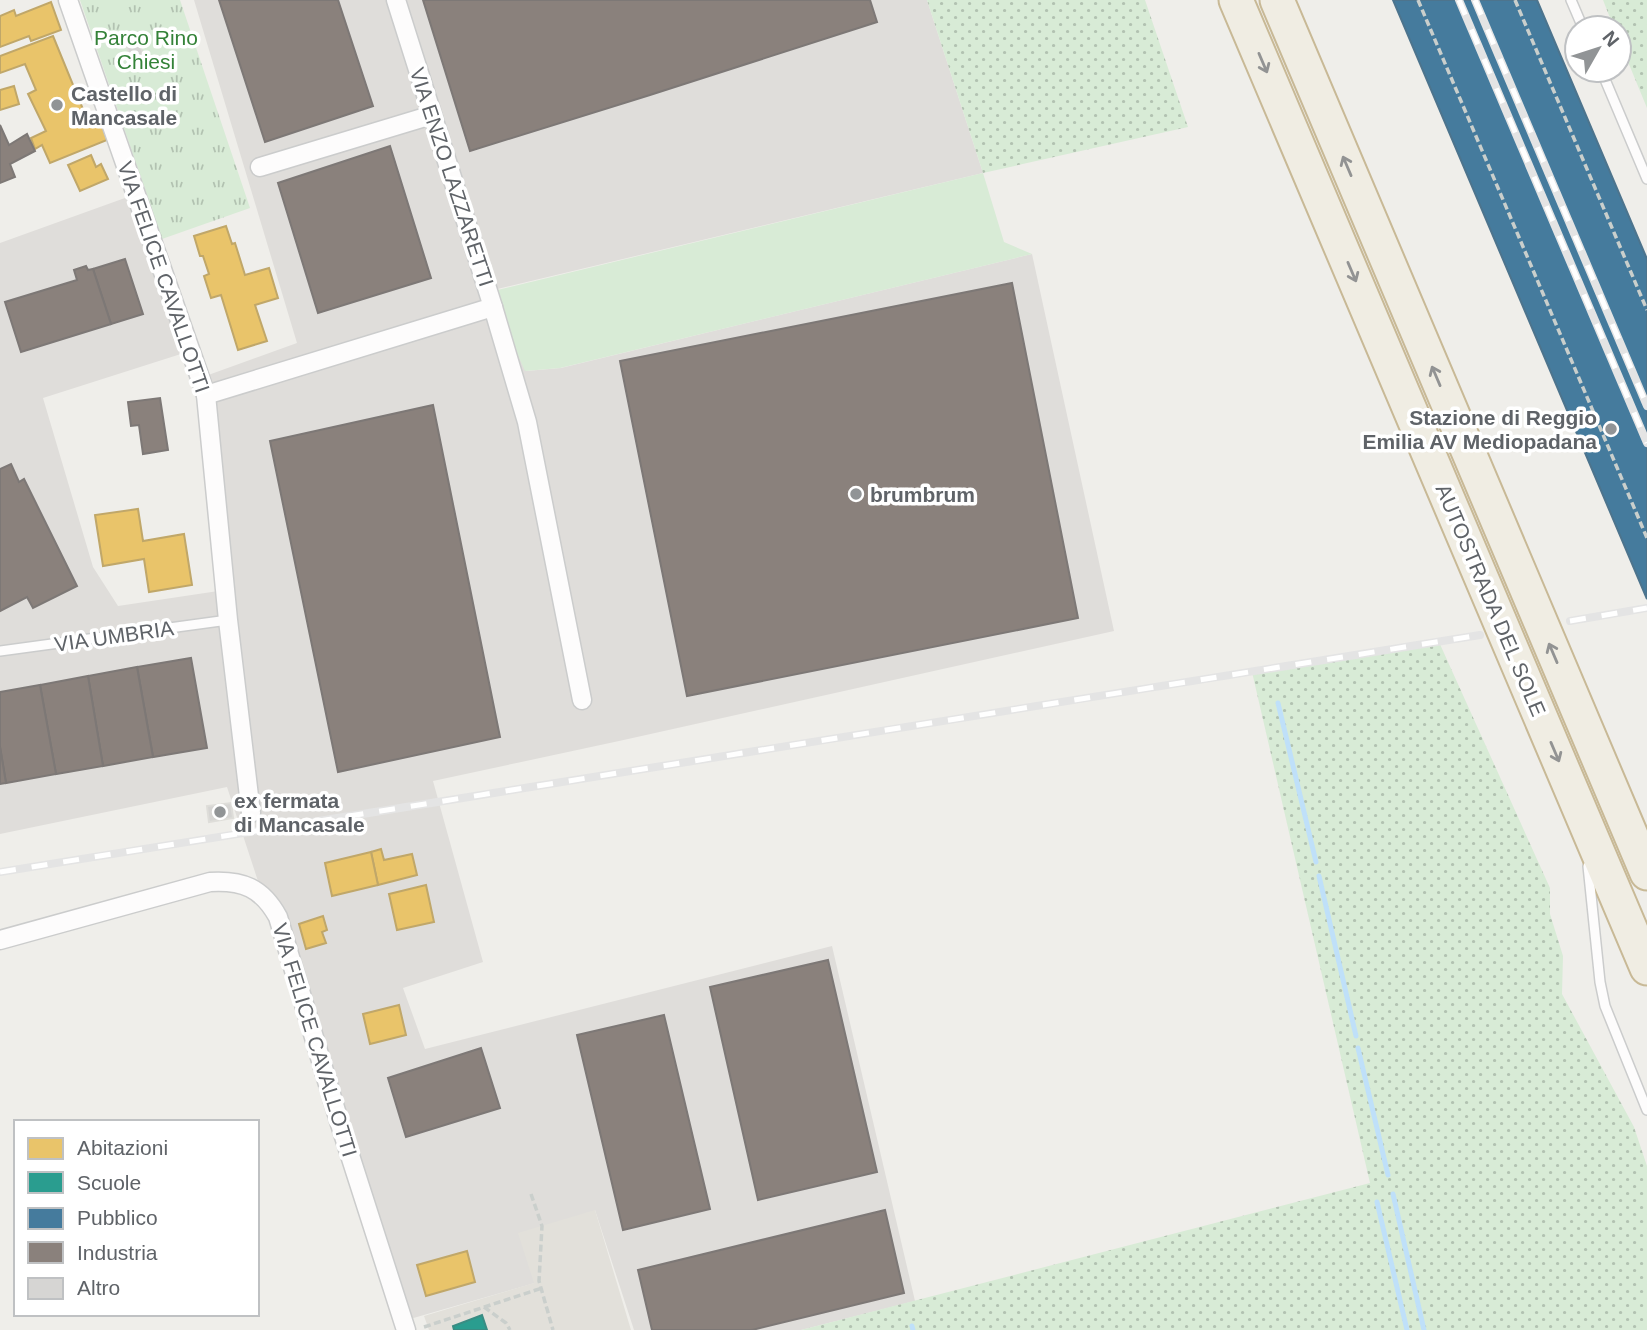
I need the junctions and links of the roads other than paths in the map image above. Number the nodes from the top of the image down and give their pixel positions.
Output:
1 (68, 0) edge
2 (396, 0) edge
3 (1236, 0) edge
4 (1277, 0) edge
5 (1607, 84) edge
6 (432, 115) junction
7 (260, 167) dead end
8 (1647, 179) edge
9 (493, 307) junction
10 (206, 395) junction
11 (228, 620) junction
12 (0, 651) edge
13 (582, 700) dead end
14 (1601, 764) junction
15 (1632, 808) dead end
16 (251, 813) dead end
17 (1584, 819) junction
18 (1647, 873) edge
19 (0, 940) edge
20 (1647, 968) edge
21 (1647, 1110) edge
22 (406, 1330) edge

1 - 10 street, VIA FELICE CAVALLOTTI
2 - 6 street, VIA ENZO LAZZARETTI
3 -> 17 highway, AUTOSTRADA DEL SOLE
14 -> 4 highway, AUTOSTRADA DEL SOLE
5 - 8 lane
6 - 7 street
6 - 9 street, VIA ENZO LAZZARETTI
9 - 10 street, VIA ENZO LAZZARETTI
9 - 13 street
10 - 11 street, VIA FELICE CAVALLOTTI
11 - 12 lane, VIA UMBRIA
11 - 16 street, VIA FELICE CAVALLOTTI
14 - 15 lane
14 - 18 highway, AUTOSTRADA DEL SOLE
17 - 20 highway, AUTOSTRADA DEL SOLE
17 - 21 lane
19 - 22 street, VIA FELICE CAVALLOTTI

